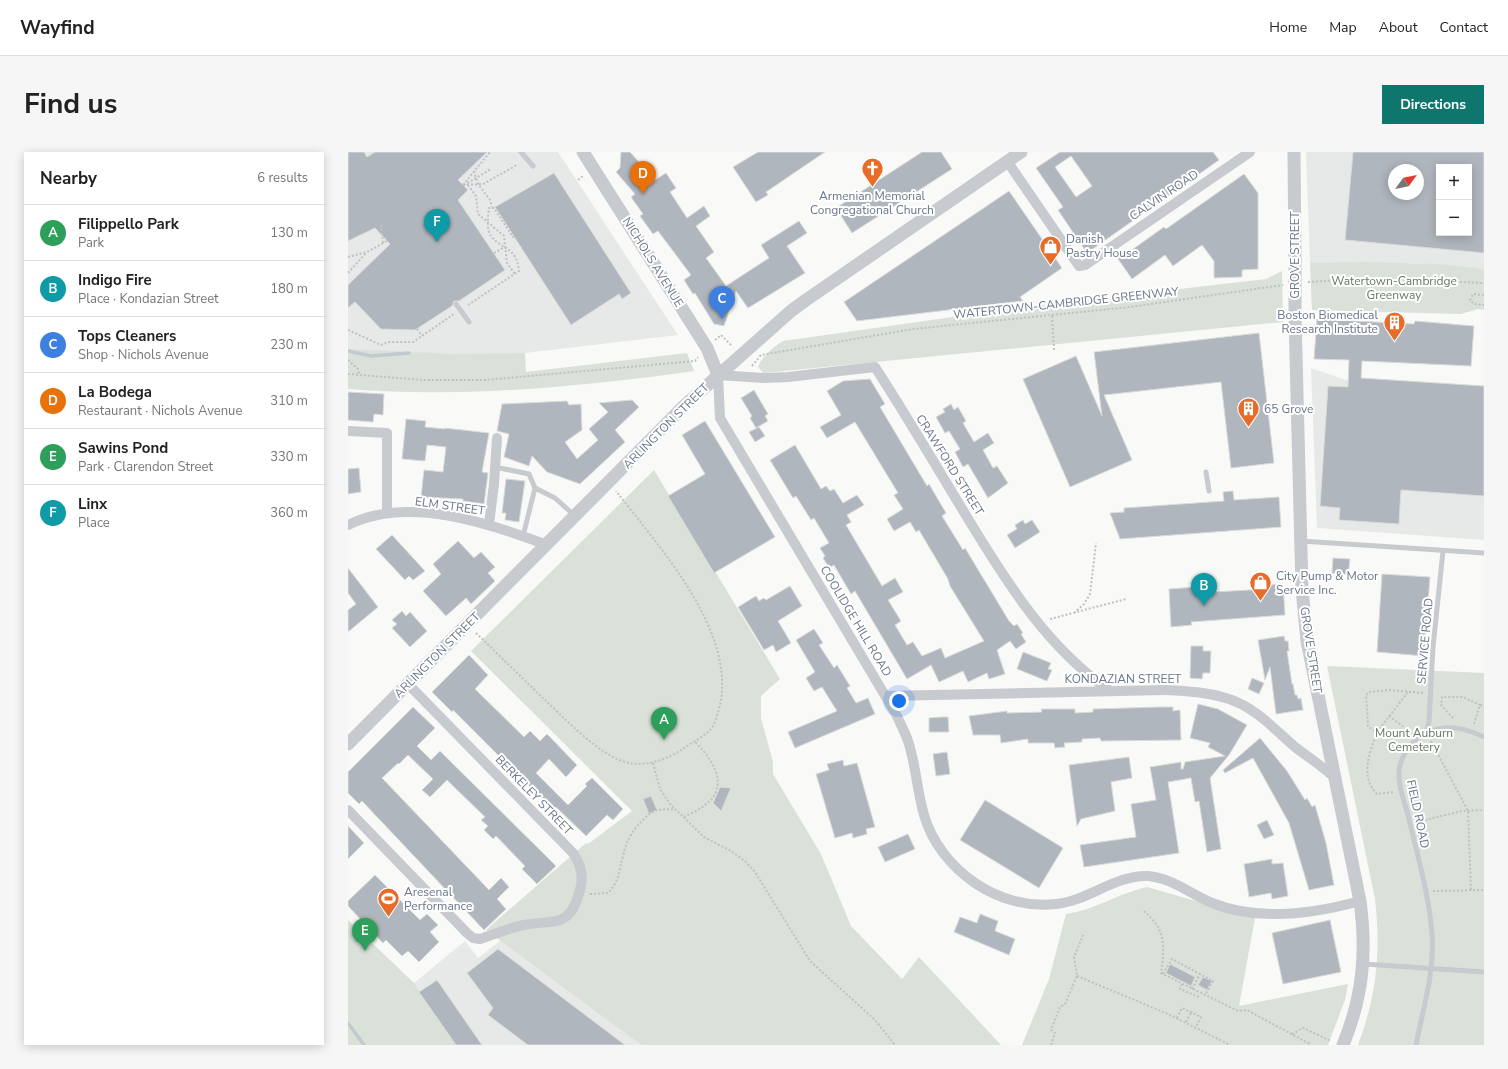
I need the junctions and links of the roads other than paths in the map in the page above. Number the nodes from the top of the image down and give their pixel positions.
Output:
1 (521, 152) edge
2 (583, 152) edge
3 (1021, 152) edge
4 (1250, 152) edge
5 (1294, 152) edge
6 (1007, 161) junction
7 (533, 166) dead end
8 (456, 304) dead end
9 (469, 322) dead end
10 (718, 375) junction
11 (348, 431) edge
12 (497, 438) dead end
13 (495, 468) junction
14 (1206, 472) dead end
15 (535, 488) junction
16 (1209, 491) dead end
17 (387, 513) junction
18 (575, 517) junction
19 (489, 524) junction
20 (348, 525) edge
21 (523, 536) junction
22 (1301, 541) junction
23 (547, 545) junction
24 (1443, 551) junction
25 (1484, 553) edge
26 (408, 684) junction
27 (1110, 691) junction
28 (885, 696) junction
29 (1426, 733) junction
30 (1484, 736) edge
31 (348, 744) edge
32 (1334, 776) junction
33 (348, 810) edge
34 (1360, 901) junction
35 (1364, 964) junction
36 (1431, 969) junction
37 (1484, 972) edge
38 (1337, 1043) edge
39 (1416, 1045) edge

1 - 7 lane
2 - 10 street, NICHOLS AVENUE
3 - 6 street, ARLINGTON STREET
4 - 6 street, CALVIN ROAD
5 - 22 street, GROVE STREET, bridge
6 - 10 street, ARLINGTON STREET
8 - 9 lane
10 - 18 street, ARLINGTON STREET
10 - 27 street, CRAWFORD STREET
10 - 28 street, COOLIDGE HILL ROAD
11 - 17 street
12 - 13 street
13 - 15 lane
13 - 19 street
14 - 16 lane
15 - 18 lane
15 - 21 lane
17 - 19 street, ELM STREET
17 - 20 street, ELM STREET
18 - 23 street, ARLINGTON STREET
19 - 21 street, ELM STREET
21 - 23 street, ELM STREET
22 - 24 lane
22 - 32 street, GROVE STREET
23 - 26 street, ARLINGTON STREET
24 - 25 lane
24 - 29 lane, SERVICE ROAD
26 - 31 street, ARLINGTON STREET
26 - 33 street, BERKELEY STREET
27 - 28 street, KONDAZIAN STREET
27 - 32 street, KONDAZIAN STREET
28 - 34 street, COOLIDGE HILL ROAD
29 - 30 lane, FIELD ROAD
29 - 36 lane, FIELD ROAD
32 - 34 street, GROVE STREET
34 - 35 street, GROVE STREET
35 - 36 lane
35 - 38 street, GROVE STREET
36 - 37 lane
36 - 39 lane, FIELD ROAD

